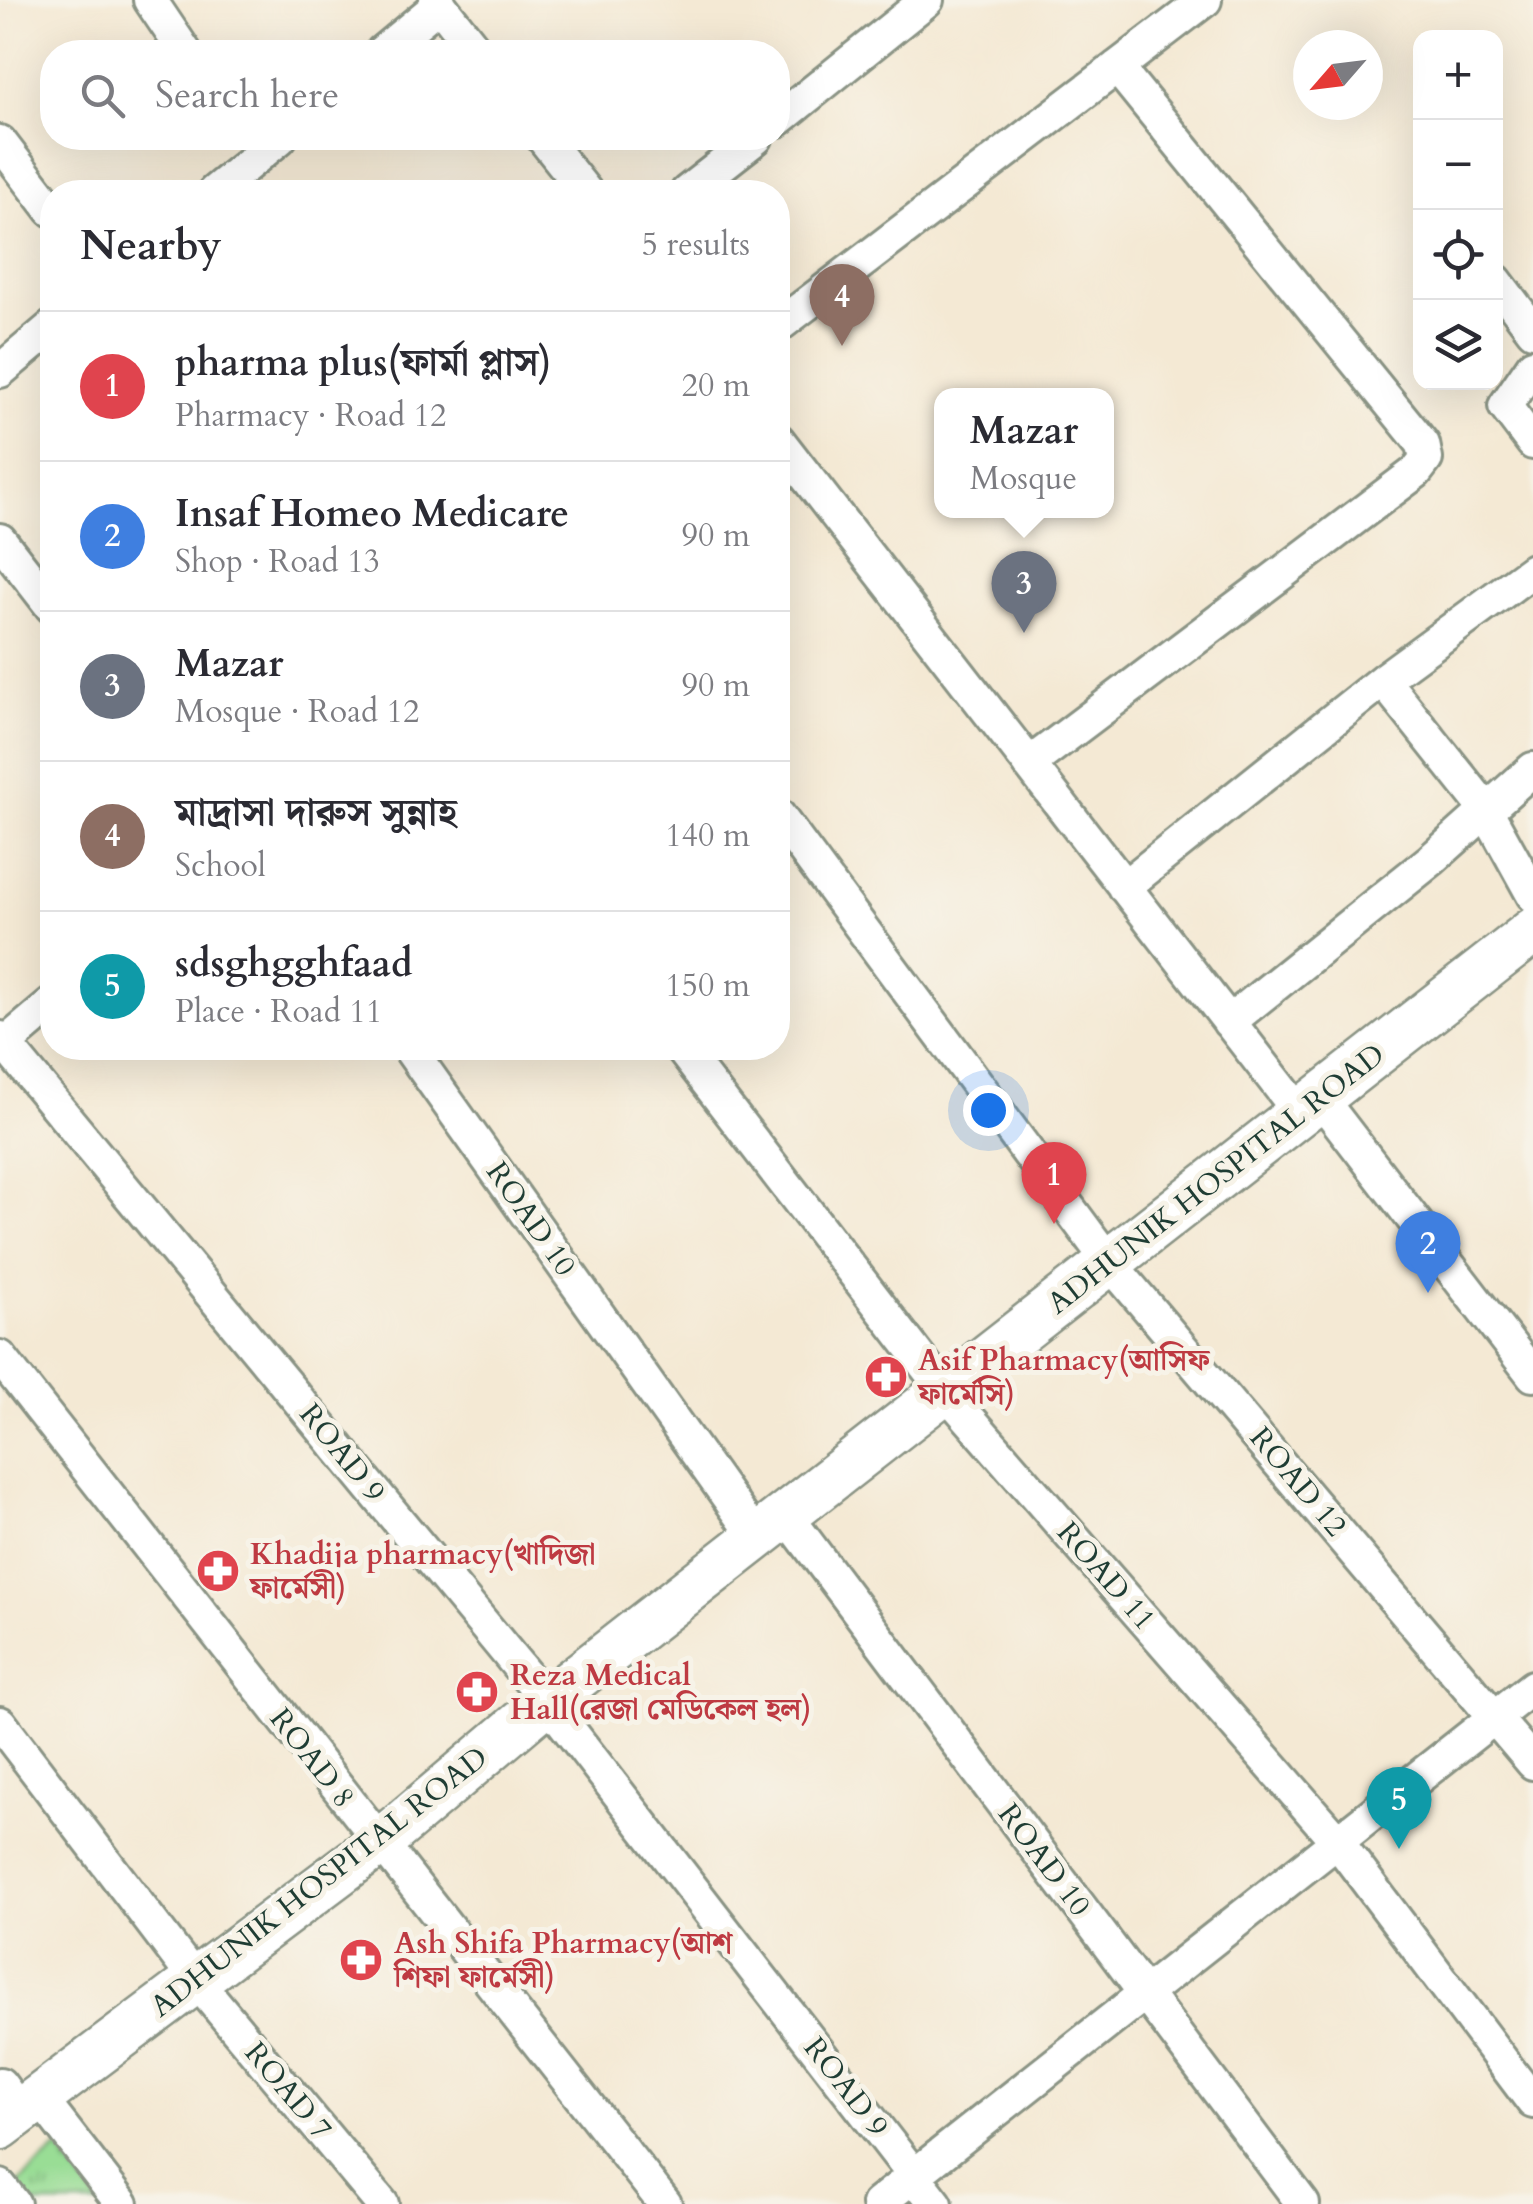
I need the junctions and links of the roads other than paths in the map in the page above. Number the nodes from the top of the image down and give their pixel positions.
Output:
1 (150, 0) edge
2 (927, 0) edge
3 (1205, 0) edge
4 (438, 2) edge
5 (177, 40) edge
6 (395, 40) edge
7 (468, 40) edge
8 (1117, 67) junction
9 (790, 110) edge
10 (0, 142) edge
11 (253, 150) edge
12 (553, 150) edge
13 (741, 150) edge
14 (225, 180) edge
15 (576, 180) edge
16 (702, 180) edge
17 (40, 194) edge
18 (1503, 290) edge
19 (790, 317) edge
20 (1533, 330) edge
21 (40, 337) edge
22 (1533, 366) edge
23 (0, 371) edge
24 (1533, 443) edge
25 (790, 461) edge
26 (0, 540) edge
27 (1533, 570) edge
28 (40, 592) edge
29 (1382, 680) junction
30 (1029, 764) junction
31 (1533, 769) edge
32 (1485, 808) junction
33 (790, 831) edge
34 (1124, 886) junction
35 (1533, 894) edge
36 (1533, 931) edge
37 (40, 1013) edge
38 (1229, 1022) junction
39 (2, 1043) edge
40 (418, 1060) edge
41 (690, 1060) edge
42 (1310, 1106) junction
43 (1109, 1262) junction
44 (0, 1357) edge
45 (1533, 1375) edge
46 (945, 1391) junction
47 (771, 1527) junction
48 (1533, 1687) edge
49 (548, 1702) junction
50 (1496, 1716) junction
51 (0, 1724) edge
52 (1533, 1763) edge
53 (1338, 1841) junction
54 (379, 1843) junction
55 (194, 1978) junction
56 (1145, 1994) junction
57 (1533, 2102) edge
58 (15, 2105) edge
59 (914, 2176) junction
60 (0, 2186) edge
61 (14, 2204) edge
62 (122, 2204) edge
63 (382, 2204) edge
64 (664, 2204) edge
65 (878, 2204) edge
66 (936, 2204) edge
67 (1303, 2204) edge

1 - 5 street
2 - 9 street
3 - 8 street
4 - 6 street
4 - 7 street
8 - 19 street
8 - 30 street
10 - 17 street
11 - 14 street
12 - 15 street
13 - 16 street
18 - 20 street
21 - 23 street
22 - 24 street
25 - 30 street
26 - 28 street
27 - 29 street
29 - 32 street
29 - 34 street
30 - 34 street
31 - 32 street
32 - 35 street
32 - 38 street
33 - 43 street, ROAD 12
34 - 38 street
36 - 42 street, ADHUNIK HOSPITAL ROAD
37 - 39 street
38 - 42 street
39 - 49 street, ROAD 9
40 - 47 street, ROAD 10
41 - 46 street, ROAD 11
42 - 43 street, ADHUNIK HOSPITAL ROAD
42 - 45 street
43 - 46 street, ADHUNIK HOSPITAL ROAD
43 - 50 street, ROAD 12
44 - 54 street, ROAD 8
46 - 47 street, ADHUNIK HOSPITAL ROAD
46 - 53 street, ROAD 11
47 - 49 street, ADHUNIK HOSPITAL ROAD
47 - 56 street, ROAD 10
48 - 50 street
49 - 54 street, ADHUNIK HOSPITAL ROAD
49 - 59 street, ROAD 9
50 - 52 street, ROAD 12
50 - 53 street
51 - 55 street, ROAD 7
53 - 56 street
53 - 57 street, ROAD 11
54 - 55 street, ADHUNIK HOSPITAL ROAD
54 - 64 street, ROAD 8
55 - 58 street, ADHUNIK HOSPITAL ROAD
55 - 63 street, ROAD 7
56 - 59 street
56 - 67 street, ROAD 10
58 - 62 street
59 - 65 street
59 - 66 street, ROAD 9
60 - 61 street

